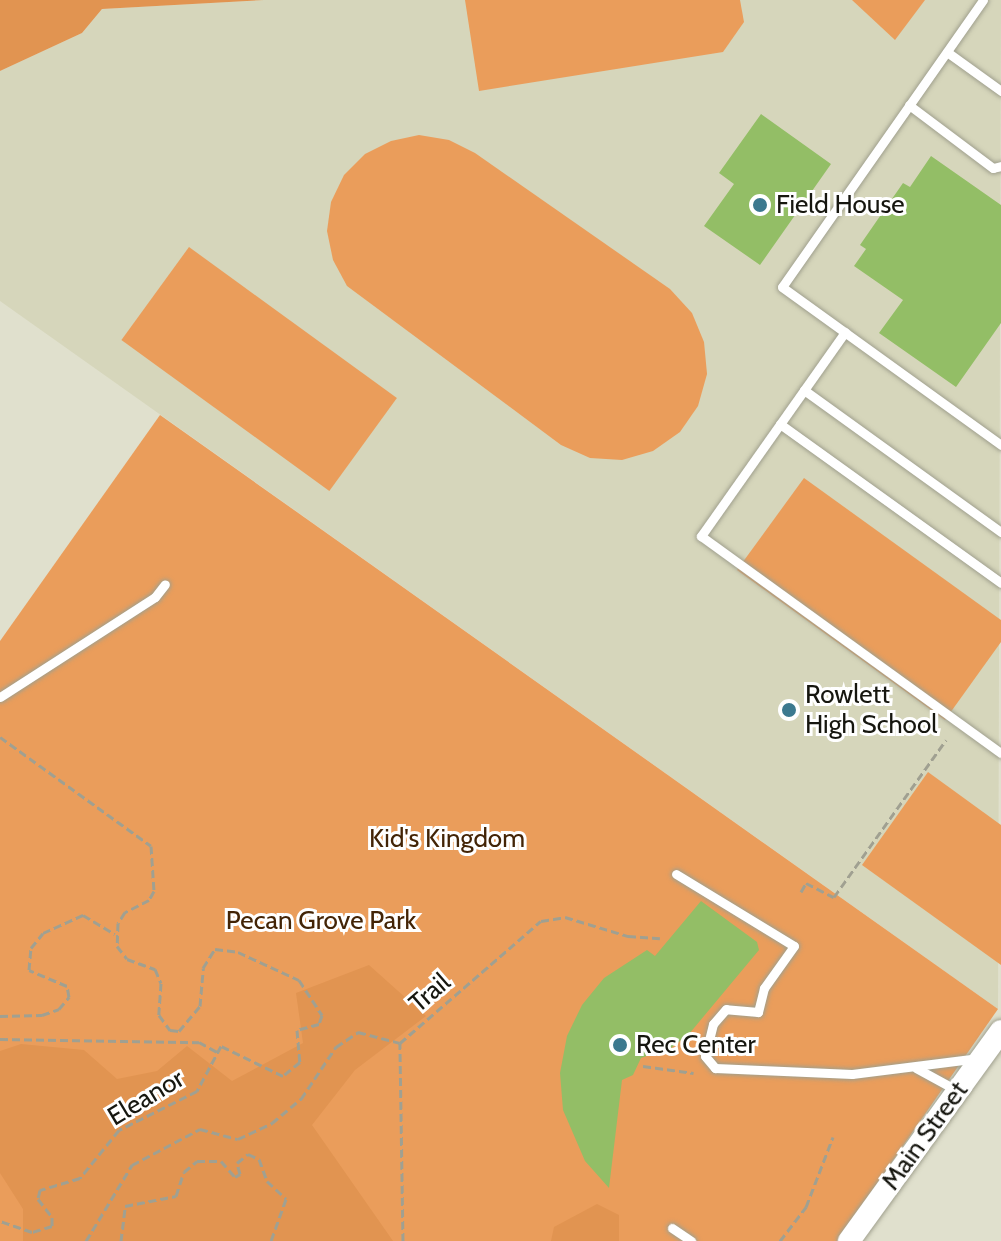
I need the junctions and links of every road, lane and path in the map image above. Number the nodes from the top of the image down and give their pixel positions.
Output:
1 (983, 0) edge
2 (947, 52) junction
3 (1001, 91) edge
4 (909, 105) junction
5 (1001, 166) edge
6 (845, 332) junction
7 (804, 390) junction
8 (780, 424) junction
9 (1001, 445) edge
10 (1001, 532) edge
11 (1001, 583) edge
12 (165, 584) dead end
13 (0, 697) edge
14 (0, 737) edge
15 (946, 740) dead end
16 (1001, 753) edge
17 (676, 874) dead end
18 (801, 892) dead end
19 (116, 935) junction
20 (660, 938) dead end
21 (0, 1016) edge
22 (1001, 1031) edge
23 (0, 1039) edge
24 (400, 1043) junction
25 (217, 1052) junction
26 (981, 1057) junction
27 (643, 1066) dead end
28 (916, 1068) junction
29 (694, 1073) dead end
30 (958, 1091) junction
31 (833, 1137) dead end
32 (0, 1221) edge
33 (672, 1228) dead end
34 (86, 1241) edge
35 (121, 1241) edge
36 (271, 1241) edge
37 (403, 1241) edge
38 (691, 1241) edge
39 (780, 1241) edge
40 (849, 1241) edge

1 - 2 lane
2 - 3 lane
2 - 4 lane
4 - 5 lane
4 - 6 lane
6 - 7 lane
6 - 9 lane
7 - 8 lane
7 - 10 lane
8 - 11 lane
8 - 16 lane
12 - 13 lane
14 - 19 path
15 - 18 path
17 - 28 lane
19 - 21 path
19 - 25 path, Eleanor
20 - 24 path, Trail
22 - 26 street, Main Street
23 - 25 path
24 - 34 path
24 - 37 path, Trail
25 - 32 path, Eleanor
26 - 28 lane
26 - 30 street, Main Street
27 - 29 path
28 - 30 lane
30 - 40 street, Main Street
31 - 39 path
33 - 38 lane
35 - 36 path

